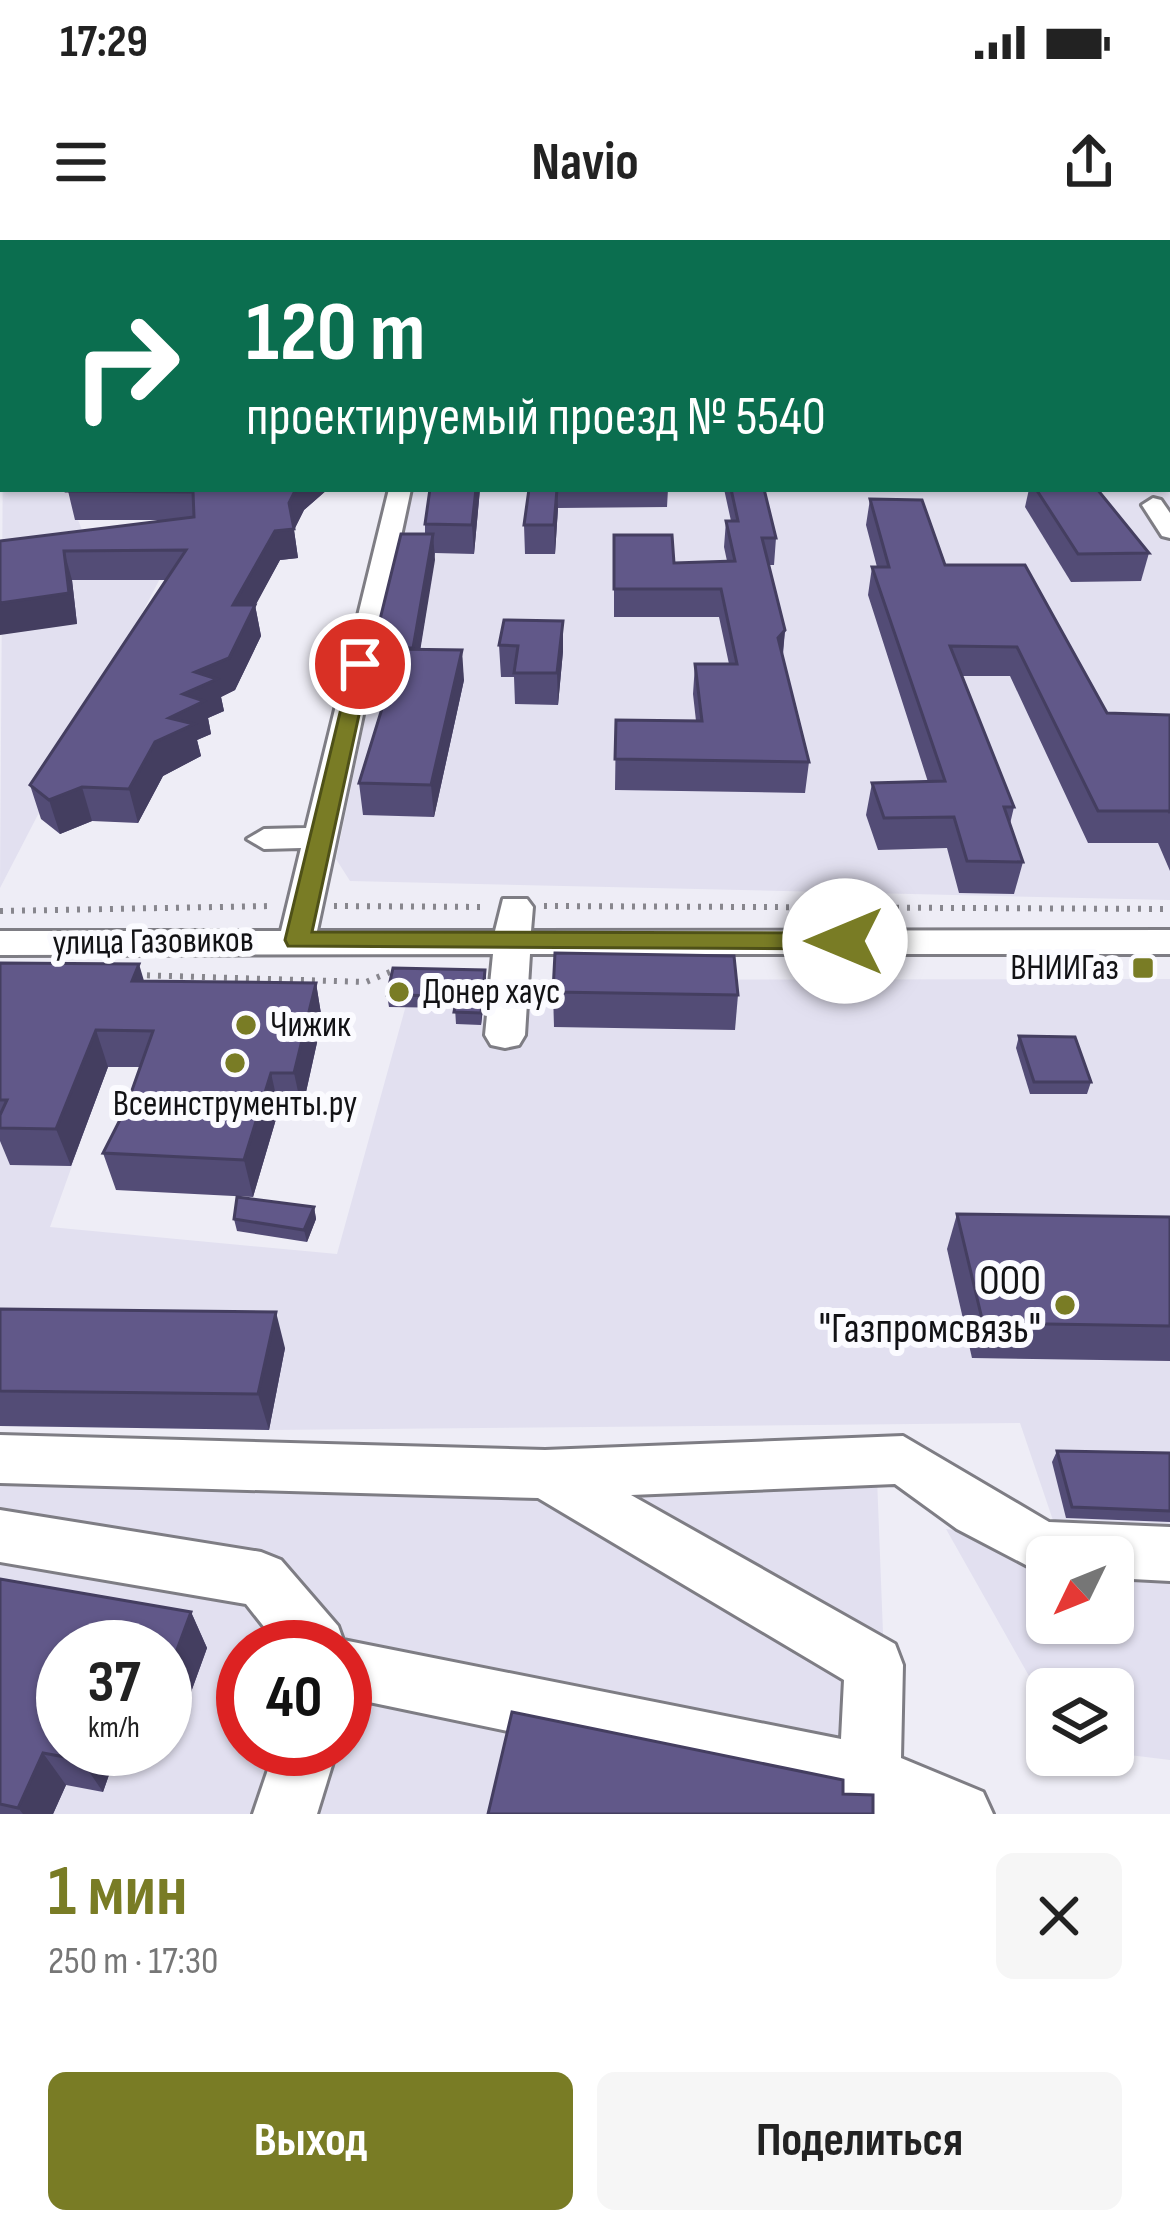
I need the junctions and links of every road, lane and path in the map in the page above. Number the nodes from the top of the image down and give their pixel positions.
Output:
1 (399, 492) edge
2 (1153, 505) dead end
3 (1170, 531) edge
4 (321, 838) junction
5 (264, 839) dead end
6 (1170, 909) edge
7 (0, 911) edge
8 (301, 923) junction
9 (514, 924) junction
10 (1170, 942) edge
11 (0, 943) edge
12 (505, 1035) dead end
13 (0, 1460) edge
14 (545, 1474) junction
15 (0, 1536) edge
16 (1170, 1554) edge
17 (294, 1620) edge
18 (372, 1675) edge
19 (297, 1776) edge
20 (870, 1795) edge
21 (285, 1814) edge
22 (962, 1814) edge

1 - 4 street
2 - 3 street
4 - 5 street
4 - 8 street
6 - 9 path
7 - 8 path
8 - 9 street, улица Газовиков
8 - 9 path
8 - 11 street, улица Газовиков
9 - 10 street, улица Газовиков
9 - 12 street
13 - 14 street
14 - 16 street
14 - 20 street
15 - 17 street
18 - 20 street
19 - 21 street
20 - 22 street

